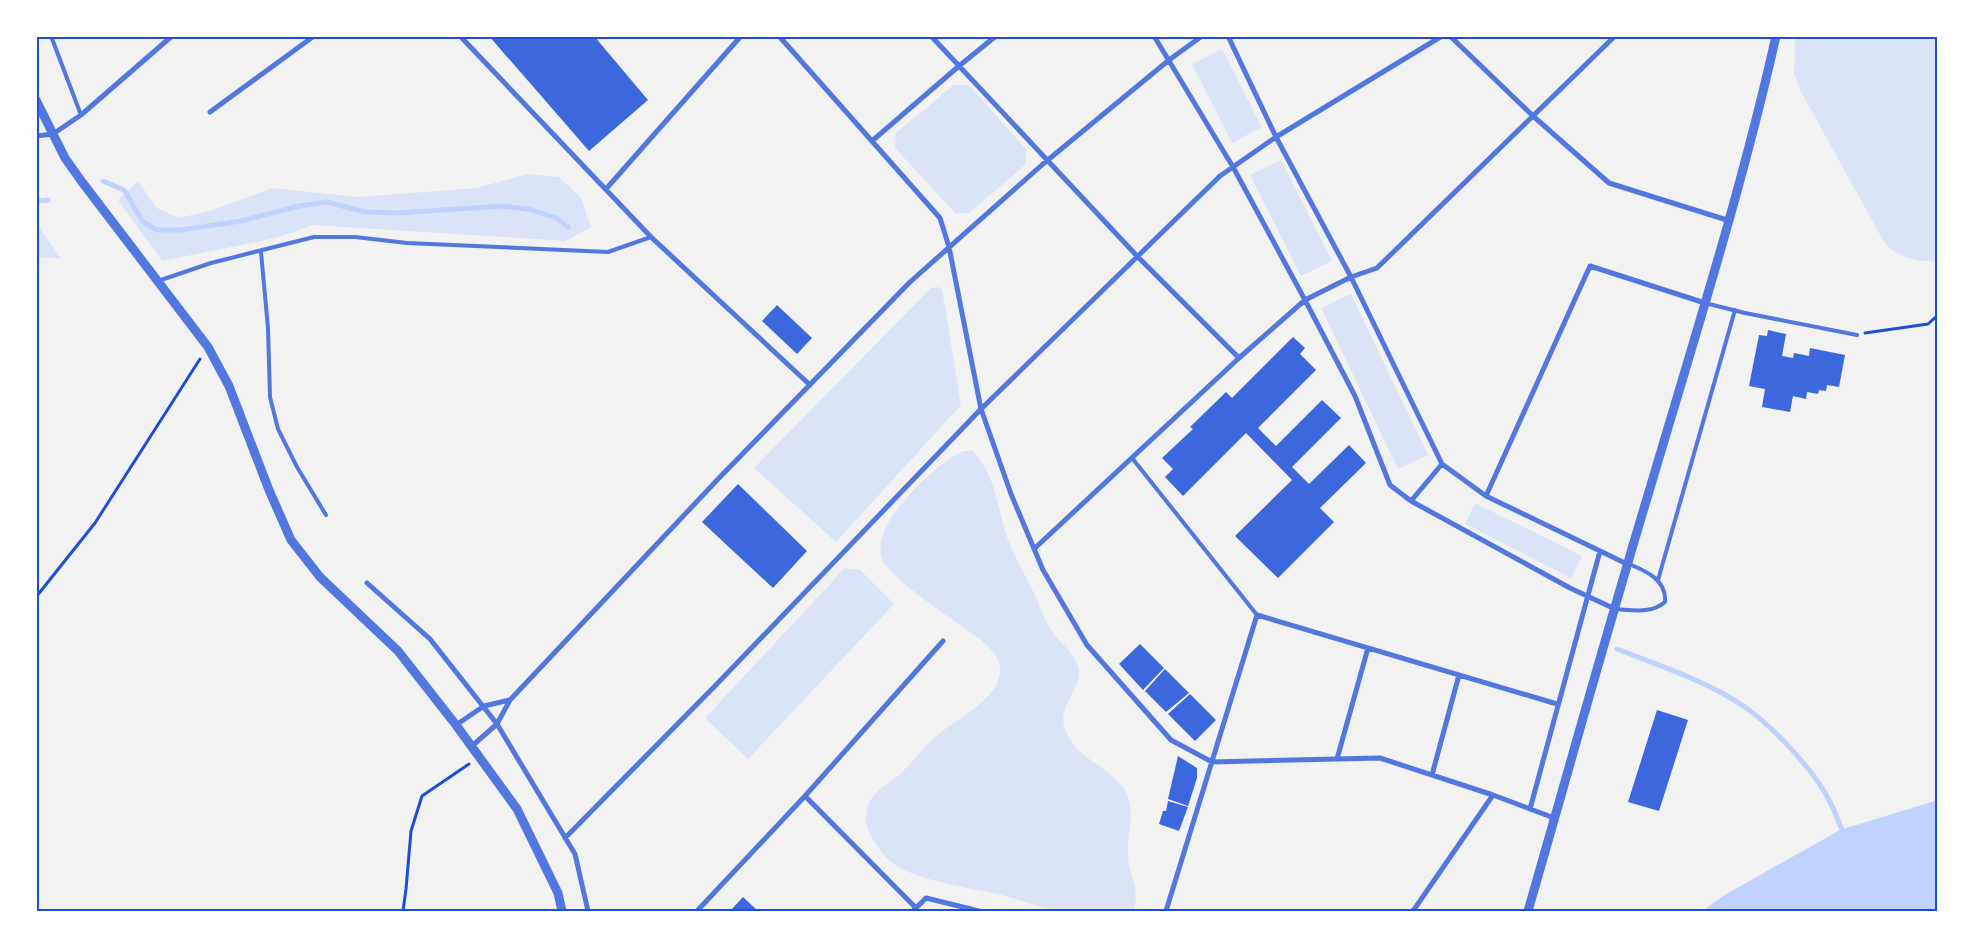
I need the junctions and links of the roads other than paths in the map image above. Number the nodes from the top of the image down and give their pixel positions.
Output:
1 (51, 36) edge
2 (172, 36) edge
3 (314, 36) edge
4 (460, 36) edge
5 (740, 36) edge
6 (779, 36) edge
7 (931, 36) edge
8 (996, 36) edge
9 (1154, 36) edge
10 (1202, 36) edge
11 (1228, 36) edge
12 (1442, 36) edge
13 (1450, 36) edge
14 (1615, 36) edge
15 (1776, 36) edge
16 (1169, 60) junction
17 (959, 66) junction
18 (36, 100) edge
19 (210, 112) dead end
20 (81, 114) junction
21 (1533, 116) junction
22 (53, 134) junction
23 (36, 136) edge
24 (1276, 136) junction
25 (872, 141) junction
26 (1047, 160) junction
27 (1233, 167) junction
28 (606, 189) junction
29 (1730, 221) junction
30 (651, 237) junction
31 (949, 247) junction
32 (262, 252) junction
33 (1137, 256) junction
34 (1351, 277) junction
35 (158, 281) junction
36 (1305, 300) junction
37 (1705, 303) junction
38 (1735, 310) junction
39 (1857, 335) road end
40 (1239, 358) junction
41 (810, 385) junction
42 (981, 409) junction
43 (1132, 458) junction
44 (1442, 464) junction
45 (1486, 496) junction
46 (1411, 501) junction
47 (326, 514) dead end
48 (1034, 549) junction
49 (1600, 551) junction
50 (1627, 564) junction
51 (1658, 580) junction
52 (367, 583) dead end
53 (1587, 596) junction
54 (1615, 609) junction
55 (1257, 615) junction
56 (943, 641) dead end
57 (1368, 648) junction
58 (1459, 674) junction
59 (510, 700) junction
60 (1558, 704) junction
61 (484, 706) junction
62 (497, 724) junction
63 (456, 725) junction
64 (472, 746) junction
65 (1337, 759) junction
66 (1212, 762) junction
67 (1432, 775) junction
68 (1493, 795) junction
69 (805, 796) junction
70 (1530, 809) junction
71 (1554, 818) junction
72 (565, 838) junction
73 (915, 909) edge
74 (562, 911) edge
75 (588, 911) edge
76 (697, 911) edge
77 (979, 911) edge
78 (1166, 911) edge
79 (1413, 911) edge
80 (1528, 911) edge

1 - 20 lane
2 - 20 street
3 - 19 street
4 - 28 street
5 - 28 street
6 - 25 street
7 - 17 street
8 - 17 street
9 - 16 street
10 - 16 street
11 - 24 street
12 - 24 street
13 - 21 street
14 - 21 street
15 - 29 street
16 - 26 street
16 - 27 street
17 - 25 street
17 - 26 street
18 - 22 street
20 - 22 street
21 - 29 street
21 - 34 street
22 - 23 street
22 - 35 street
24 - 27 street
24 - 34 street
25 - 31 street
26 - 31 street
26 - 33 street
27 - 33 street
27 - 36 street
28 - 30 street
29 - 37 street
30 - 32 lane
30 - 41 street
31 - 41 street
31 - 42 street
32 - 35 lane
32 - 47 lane
33 - 40 street
33 - 42 street
34 - 36 street
34 - 44 street
35 - 63 street
36 - 40 street
36 - 46 street
37 - 38 lane
37 - 45 street
37 - 50 street
38 - 39 lane
38 - 51 lane
40 - 43 street
41 - 59 street
42 - 48 street
42 - 72 street
43 - 48 street
43 - 55 lane
44 - 45 street
44 - 46 street
45 - 49 street
46 - 53 street
48 - 66 street
49 - 50 street
49 - 53 street
50 - 51 lane
50 - 54 street
51 - 54 lane
52 - 61 street
53 - 54 street
53 - 60 street
54 - 71 street
55 - 57 street
55 - 66 street
56 - 69 street
57 - 58 street
57 - 65 street
58 - 60 street
58 - 67 street
59 - 61 street
59 - 62 street
60 - 70 street
61 - 62 street
61 - 63 street
62 - 64 street
62 - 72 street
63 - 64 street
64 - 74 street
65 - 66 street
65 - 67 street
66 - 78 street
67 - 68 street
68 - 70 street
68 - 79 street
69 - 73 street
69 - 76 street
70 - 71 street
71 - 80 street
72 - 75 street
73 - 77 street

